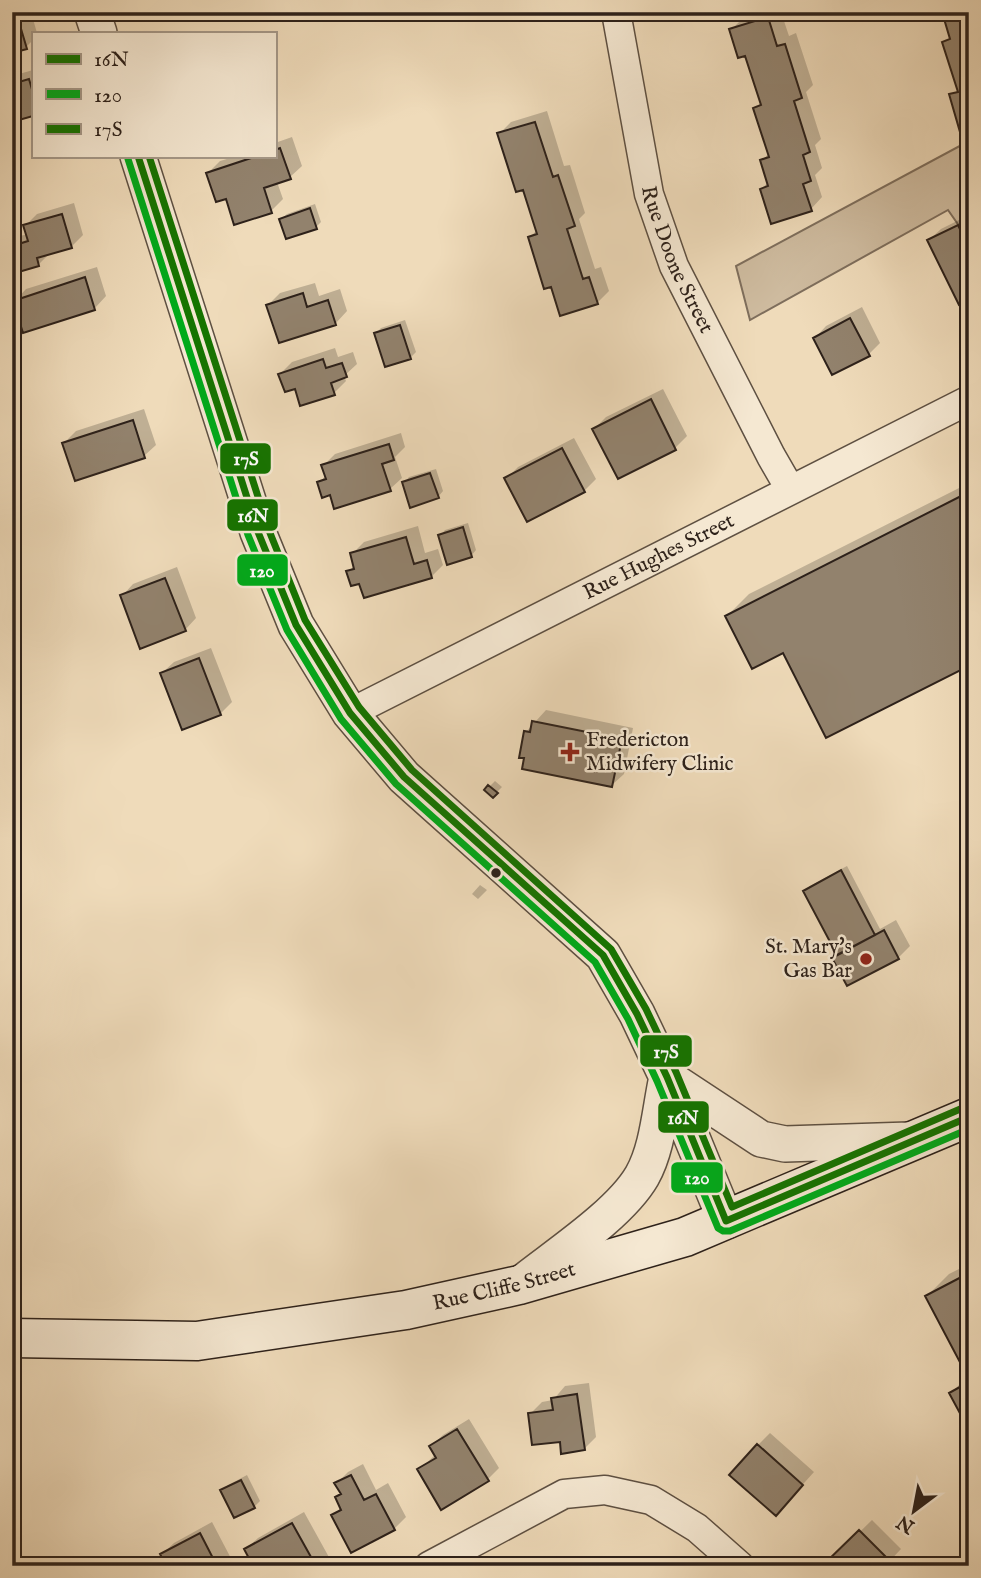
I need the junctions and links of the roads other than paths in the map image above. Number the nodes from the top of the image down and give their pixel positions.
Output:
1 (92, 12) edge
2 (616, 12) edge
3 (99, 32) edge
4 (139, 158) edge
5 (969, 400) edge
6 (790, 489) junction
7 (350, 713) junction
8 (667, 1077) junction
9 (969, 1117) edge
10 (918, 1140) junction
11 (726, 1221) junction
12 (519, 1285) junction
13 (12, 1338) edge
14 (429, 1566) edge
15 (740, 1566) edge

1 - 3 street
2 - 6 street, Rue Doone Street
4 - 7 street
5 - 6 street, Rue Hughes Street
6 - 7 street, Rue Hughes Street
7 - 8 street
8 - 10 street
8 - 11 street
8 - 12 street
9 - 10 main road, Rue Cliffe Street
10 - 11 main road, Rue Cliffe Street
11 - 12 main road, Rue Cliffe Street
12 - 13 main road, Rue Cliffe Street
14 - 15 street

